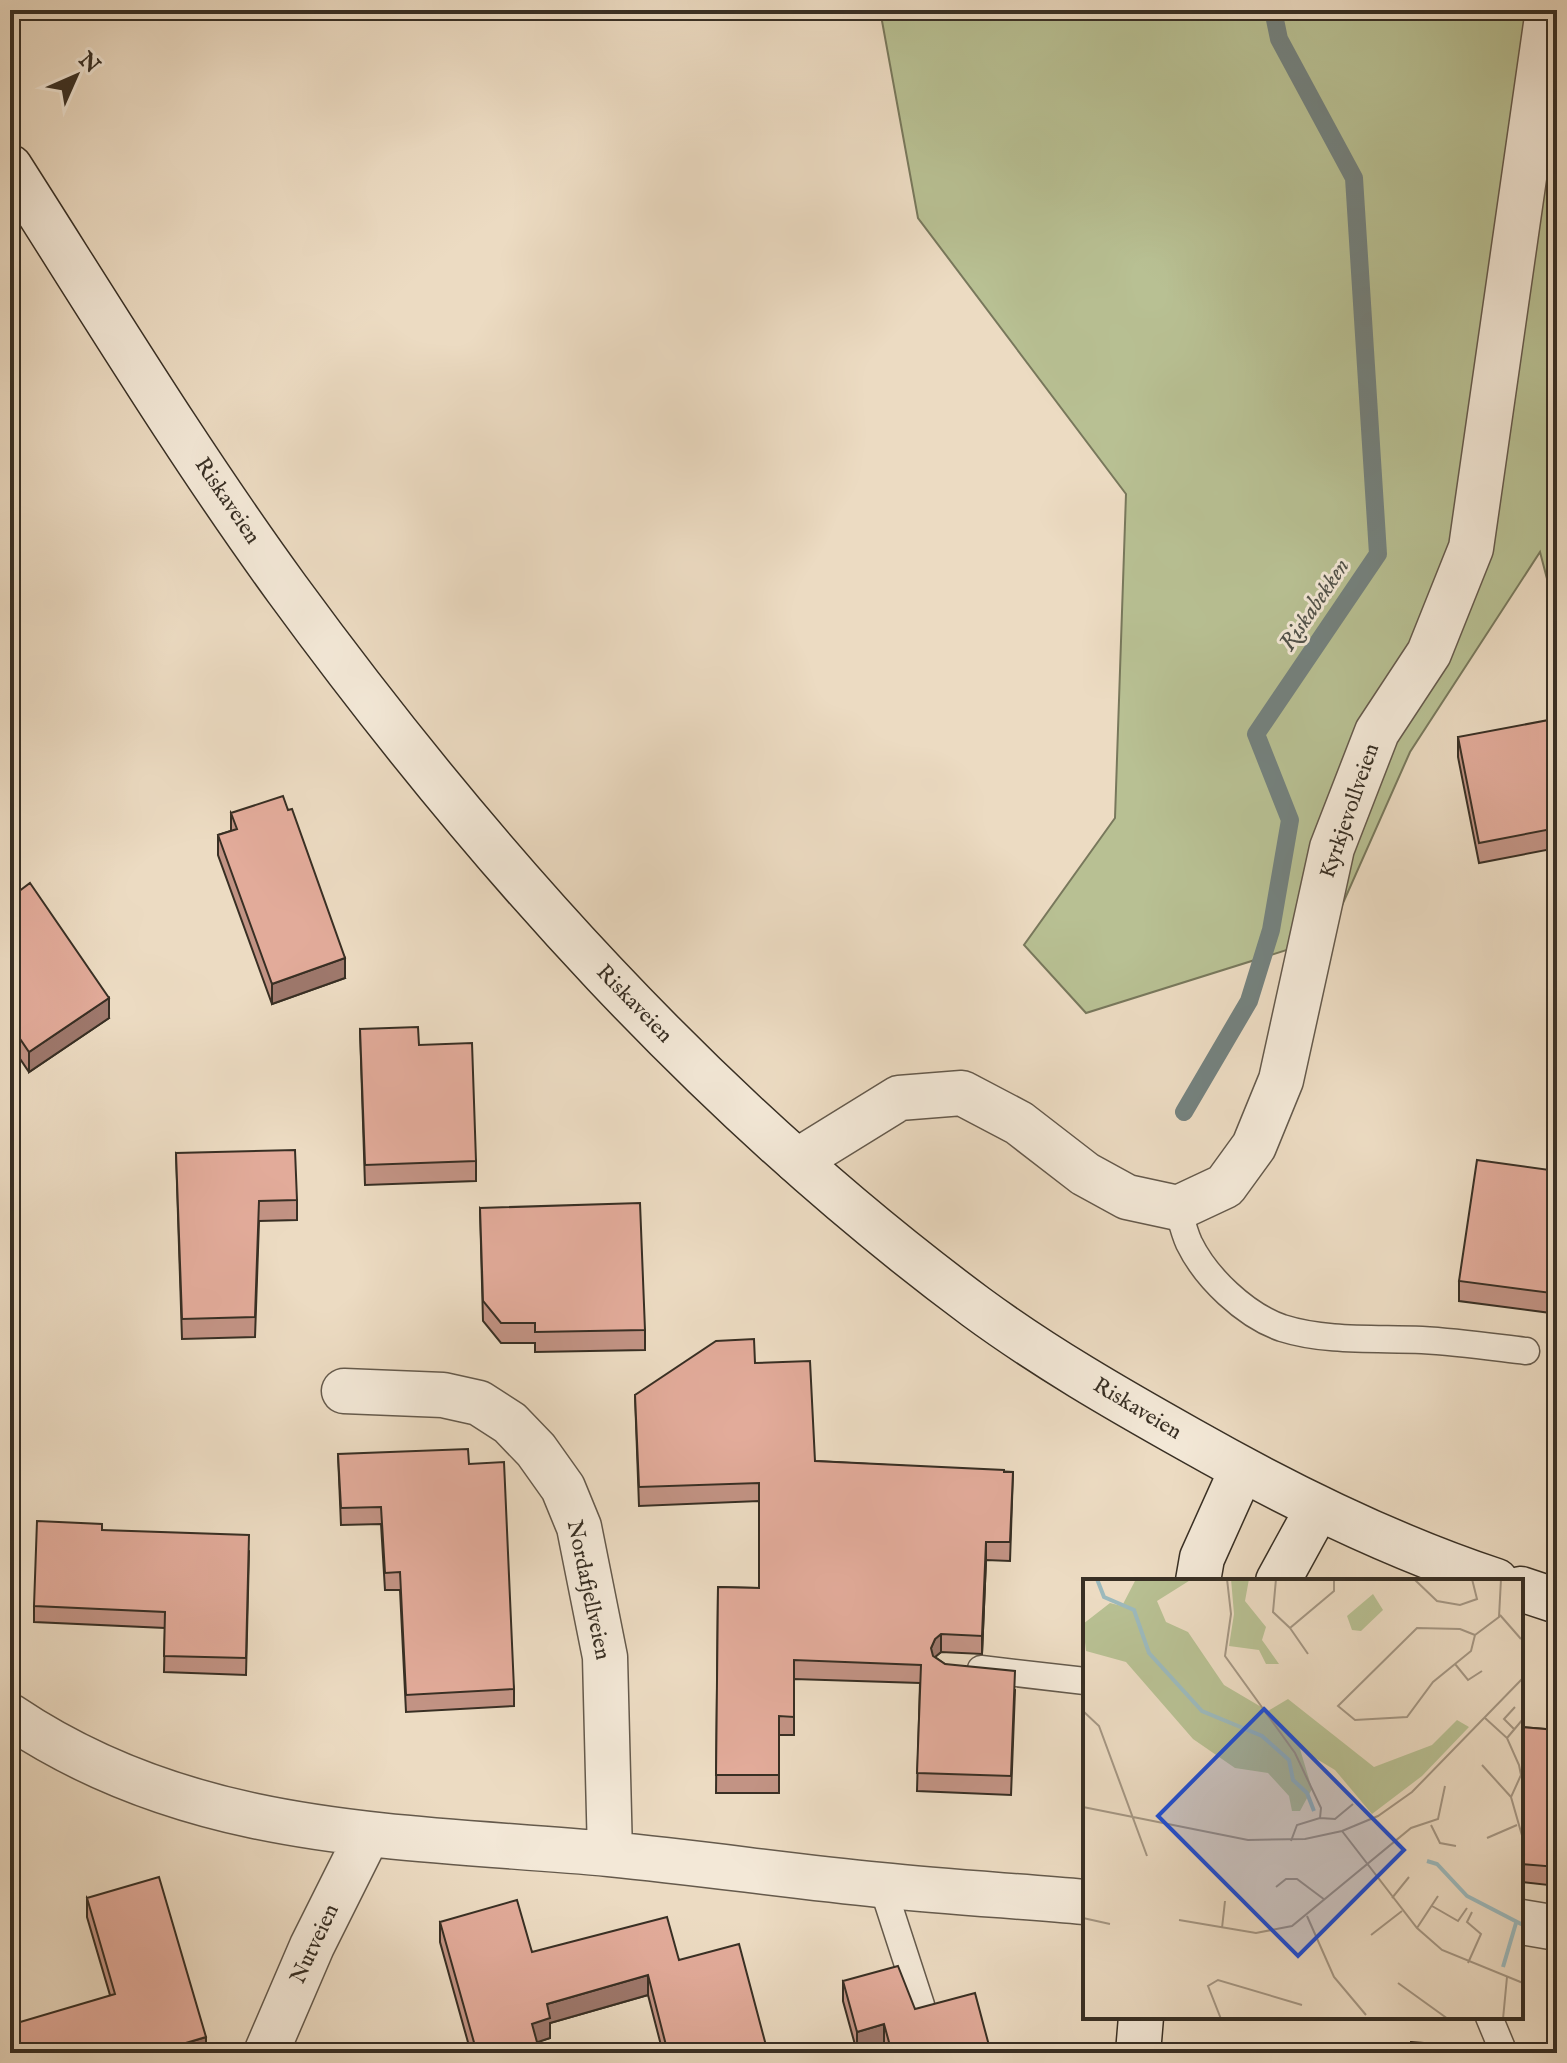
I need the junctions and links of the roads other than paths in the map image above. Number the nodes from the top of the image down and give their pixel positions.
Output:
1 (1548, 10) edge
2 (10, 167) edge
3 (797, 1161) junction
4 (1178, 1208) junction
5 (1526, 1351) dead end
6 (344, 1391) dead end
7 (1242, 1469) junction
8 (1318, 1508) junction
9 (1198, 1579) edge
10 (1279, 1579) edge
11 (1490, 1579) edge
12 (1523, 1590) edge
13 (1557, 1601) edge
14 (961, 1668) edge
15 (1083, 1681) edge
16 (10, 1716) edge
17 (367, 1836) junction
18 (610, 1854) junction
19 (882, 1885) junction
20 (1083, 1902) edge
21 (1523, 1922) edge
22 (1557, 1928) edge
23 (921, 2005) edge
24 (1141, 2019) edge
25 (1490, 2019) edge
26 (266, 2053) edge
27 (1138, 2053) edge
28 (1504, 2053) edge

1 - 4 street, Kyrkjevollveien
2 - 3 street, Riskaveien
3 - 4 street
3 - 7 street, Riskaveien
4 - 5 lane
6 - 18 street, Nordafjellveien
7 - 8 street, Riskaveien
7 - 9 street
8 - 10 street
8 - 11 street, Riskaveien
12 - 13 street
14 - 15 lane
16 - 17 street
17 - 18 street
17 - 26 street, Nutveien
18 - 19 street
19 - 20 street
19 - 23 lane
21 - 22 street
24 - 27 street
25 - 28 lane

